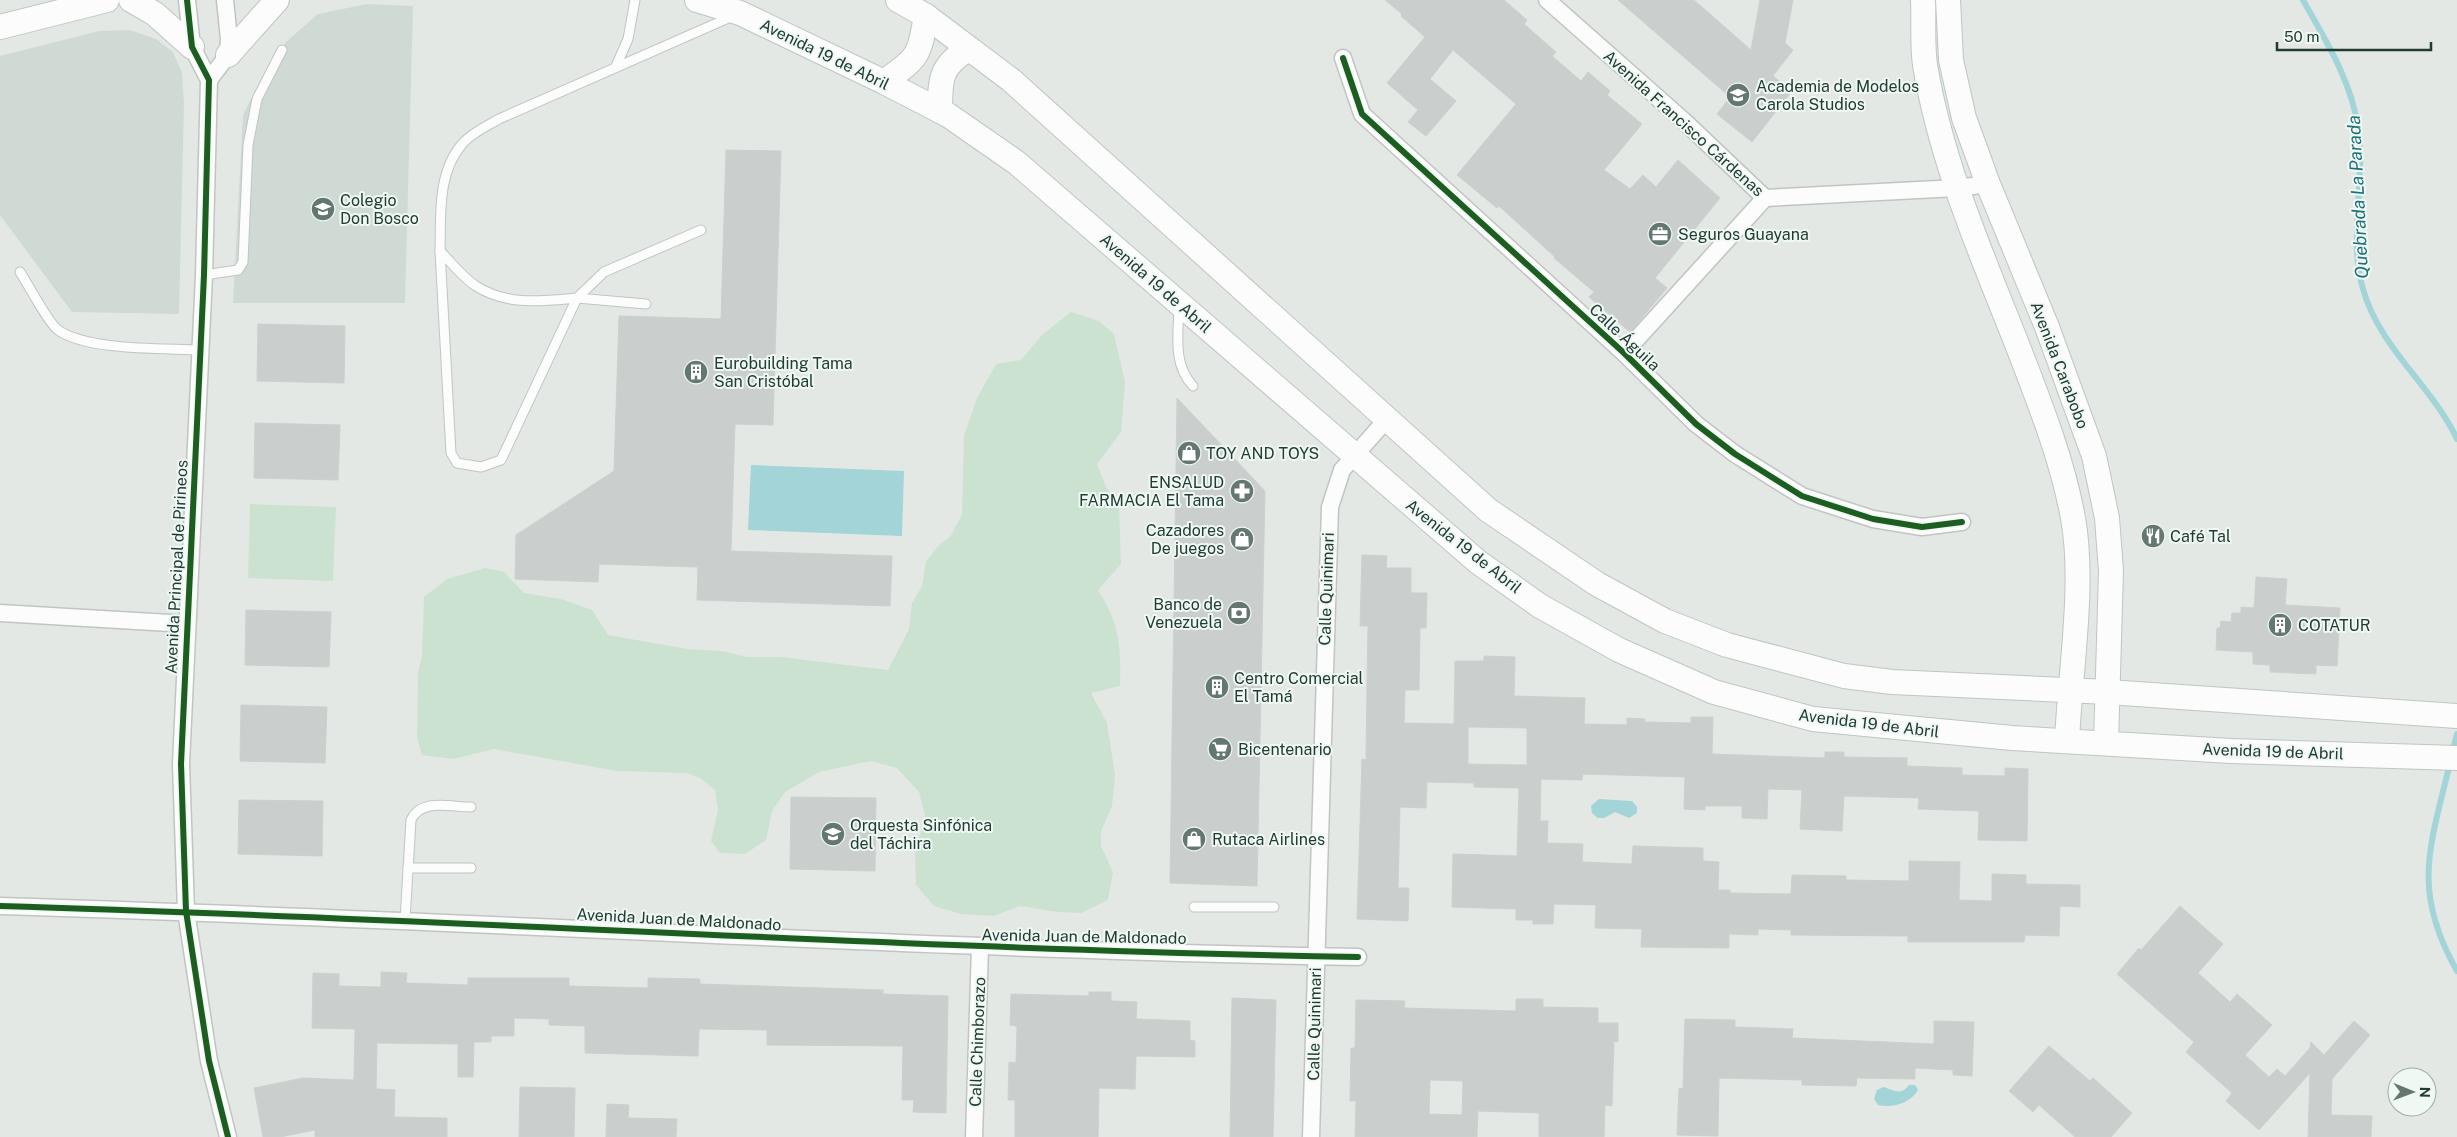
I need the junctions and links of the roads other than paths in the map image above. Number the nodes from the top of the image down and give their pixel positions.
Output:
1 (107, 0) edge
2 (131, 0) edge
3 (187, 0) edge
4 (224, 0) edge
5 (277, 0) edge
6 (634, 0) edge
7 (697, 0) edge
8 (898, 0) edge
9 (1546, 0) edge
10 (1923, 0) edge
11 (1948, 0) edge
12 (740, 13) junction
13 (926, 16) junction
14 (0, 27) edge
15 (192, 47) junction
16 (969, 49) junction
17 (282, 50) dead end
18 (228, 55) junction
19 (1343, 58) dead end
20 (616, 66) junction
21 (209, 80) junction
22 (884, 82) junction
23 (940, 111) junction
24 (1988, 184) junction
25 (1957, 188) junction
26 (1765, 198) junction
27 (701, 230) dead end
28 (440, 251) junction
29 (20, 272) dead end
30 (204, 275) junction
31 (577, 298) junction
32 (1179, 303) junction
33 (646, 304) dead end
34 (200, 350) junction
35 (1624, 353) junction
36 (1194, 386) dead end
37 (1386, 420) junction
38 (1354, 456) junction
39 (1962, 522) dead end
40 (0, 613) edge
41 (187, 624) junction
42 (2069, 690) junction
43 (2108, 692) junction
44 (2457, 716) edge
45 (2067, 740) junction
46 (2106, 743) junction
47 (2457, 758) edge
48 (471, 808) dead end
49 (408, 868) junction
50 (471, 868) dead end
51 (0, 906) edge
52 (1194, 907) dead end
53 (1274, 907) dead end
54 (186, 911) junction
55 (406, 920) junction
56 (980, 947) junction
57 (1316, 956) junction
58 (1358, 957) dead end
59 (228, 1137) edge
60 (974, 1137) edge
61 (1311, 1137) edge

1 - 14 main road
2 - 15 main road
3 - 15 street, Avenida Principal de Pirineos
4 - 18 street
5 - 18 main road
6 - 20 lane
7 - 12 main road, Avenida 19 de Abril
8 - 13 main road
9 - 26 street, Avenida Francisco Cárdenas
10 - 25 main road, Avenida Carabobo
11 - 24 main road, Avenida Carabobo
12 - 20 lane
12 - 22 main road, Avenida 19 de Abril
13 - 16 main road
13 - 22 main road
15 - 21 street, Avenida Principal de Pirineos
16 - 23 main road
16 - 37 main road
17 - 30 lane
18 - 21 street
19 - 35 street, Calle Águila
20 - 28 lane
21 - 30 street, Avenida Principal de Pirineos
22 - 23 main road, Avenida 19 de Abril
23 - 32 main road, Avenida 19 de Abril
24 - 25 street, Avenida Francisco Cárdenas
24 - 43 main road, Avenida Carabobo
25 - 26 street, Avenida Francisco Cárdenas
25 - 42 main road, Avenida Carabobo
26 - 35 street, Calle Águila
27 - 31 lane
28 - 31 lane
28 - 31 lane
29 - 34 lane
30 - 34 street, Avenida Principal de Pirineos
31 - 33 lane
32 - 36 lane
32 - 38 main road, Avenida 19 de Abril
34 - 41 street, Avenida Principal de Pirineos
35 - 39 street, Calle Águila
37 - 38 street, Calle Quinimari
37 - 42 main road
38 - 45 main road, Avenida 19 de Abril
38 - 57 street, Calle Quinimari
40 - 41 street
41 - 54 street, Avenida Principal de Pirineos
42 - 43 main road
42 - 45 main road, Avenida Carabobo
43 - 44 main road
43 - 46 main road, Avenida Carabobo
45 - 46 main road, Avenida 19 de Abril
46 - 47 main road, Avenida 19 de Abril
48 - 49 lane
49 - 50 lane
49 - 55 lane
51 - 54 street, Avenida Juan de Maldonado
52 - 53 lane
54 - 55 street, Avenida Juan de Maldonado
54 - 59 street, Avenida Principal de Pirineos
55 - 56 street, Avenida Juan de Maldonado
56 - 57 street, Avenida Juan de Maldonado
56 - 60 street, Calle Chimborazo
57 - 58 street, Avenida Juan de Maldonado
57 - 61 street, Calle Quinimari

